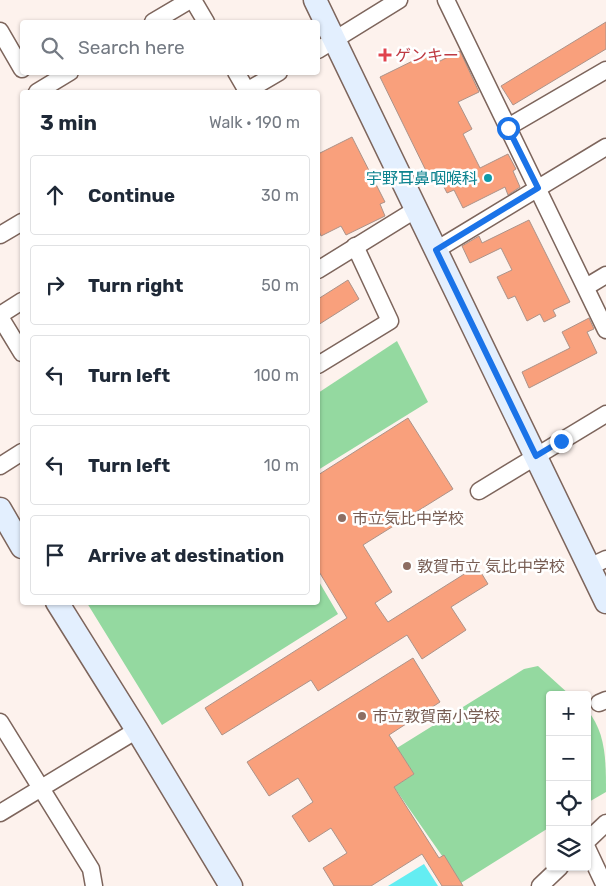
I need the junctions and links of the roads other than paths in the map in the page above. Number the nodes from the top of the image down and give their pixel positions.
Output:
1 (191, 0) edge
2 (315, 0) edge
3 (399, 0) edge
4 (446, 0) edge
5 (156, 20) edge
6 (205, 20) edge
7 (320, 20) edge
8 (320, 20) edge
9 (0, 31) edge
10 (326, 45) edge
11 (20, 66) edge
12 (606, 70) edge
13 (27, 75) edge
14 (65, 75) edge
15 (238, 75) edge
16 (274, 75) edge
17 (36, 90) edge
18 (40, 90) edge
19 (245, 90) edge
20 (249, 90) edge
21 (508, 128) junction
22 (606, 147) edge
23 (538, 188) junction
24 (415, 210) junction
25 (20, 223) edge
26 (0, 235) edge
27 (356, 246) junction
28 (436, 250) junction
29 (320, 269) edge
30 (606, 275) edge
31 (586, 287) junction
32 (20, 302) edge
33 (0, 316) edge
34 (606, 330) edge
35 (20, 350) edge
36 (320, 364) edge
37 (606, 414) edge
38 (20, 453) edge
39 (536, 456) junction
40 (0, 466) edge
41 (479, 491) dead end
42 (0, 509) edge
43 (20, 542) edge
44 (598, 563) edge
45 (606, 602) edge
46 (59, 605) edge
47 (0, 722) edge
48 (137, 730) junction
49 (40, 789) junction
50 (0, 813) edge
51 (606, 823) edge
52 (591, 837) edge
53 (591, 856) edge
54 (556, 871) edge
55 (94, 886) edge
56 (231, 886) edge
57 (540, 886) edge
58 (605, 886) edge

1 - 5 street
1 - 6 street
2 - 7 street
3 - 10 street
4 - 21 street
8 - 10 street
9 - 11 street
10 - 24 street
12 - 21 street
13 - 17 street
14 - 18 street
15 - 19 street
16 - 20 street
21 - 23 street
22 - 23 street
23 - 28 street
23 - 31 street
24 - 27 street
24 - 28 street
25 - 26 street
27 - 29 street
27 - 36 street
28 - 39 street
30 - 31 street
31 - 34 street
32 - 33 street
33 - 35 street
37 - 39 street
38 - 40 street
39 - 41 street
39 - 44 street
42 - 43 street
44 - 45 street
46 - 48 street
47 - 49 street
48 - 49 street
48 - 56 street
49 - 50 street
49 - 55 street
51 - 52 street
53 - 58 street
54 - 57 street

